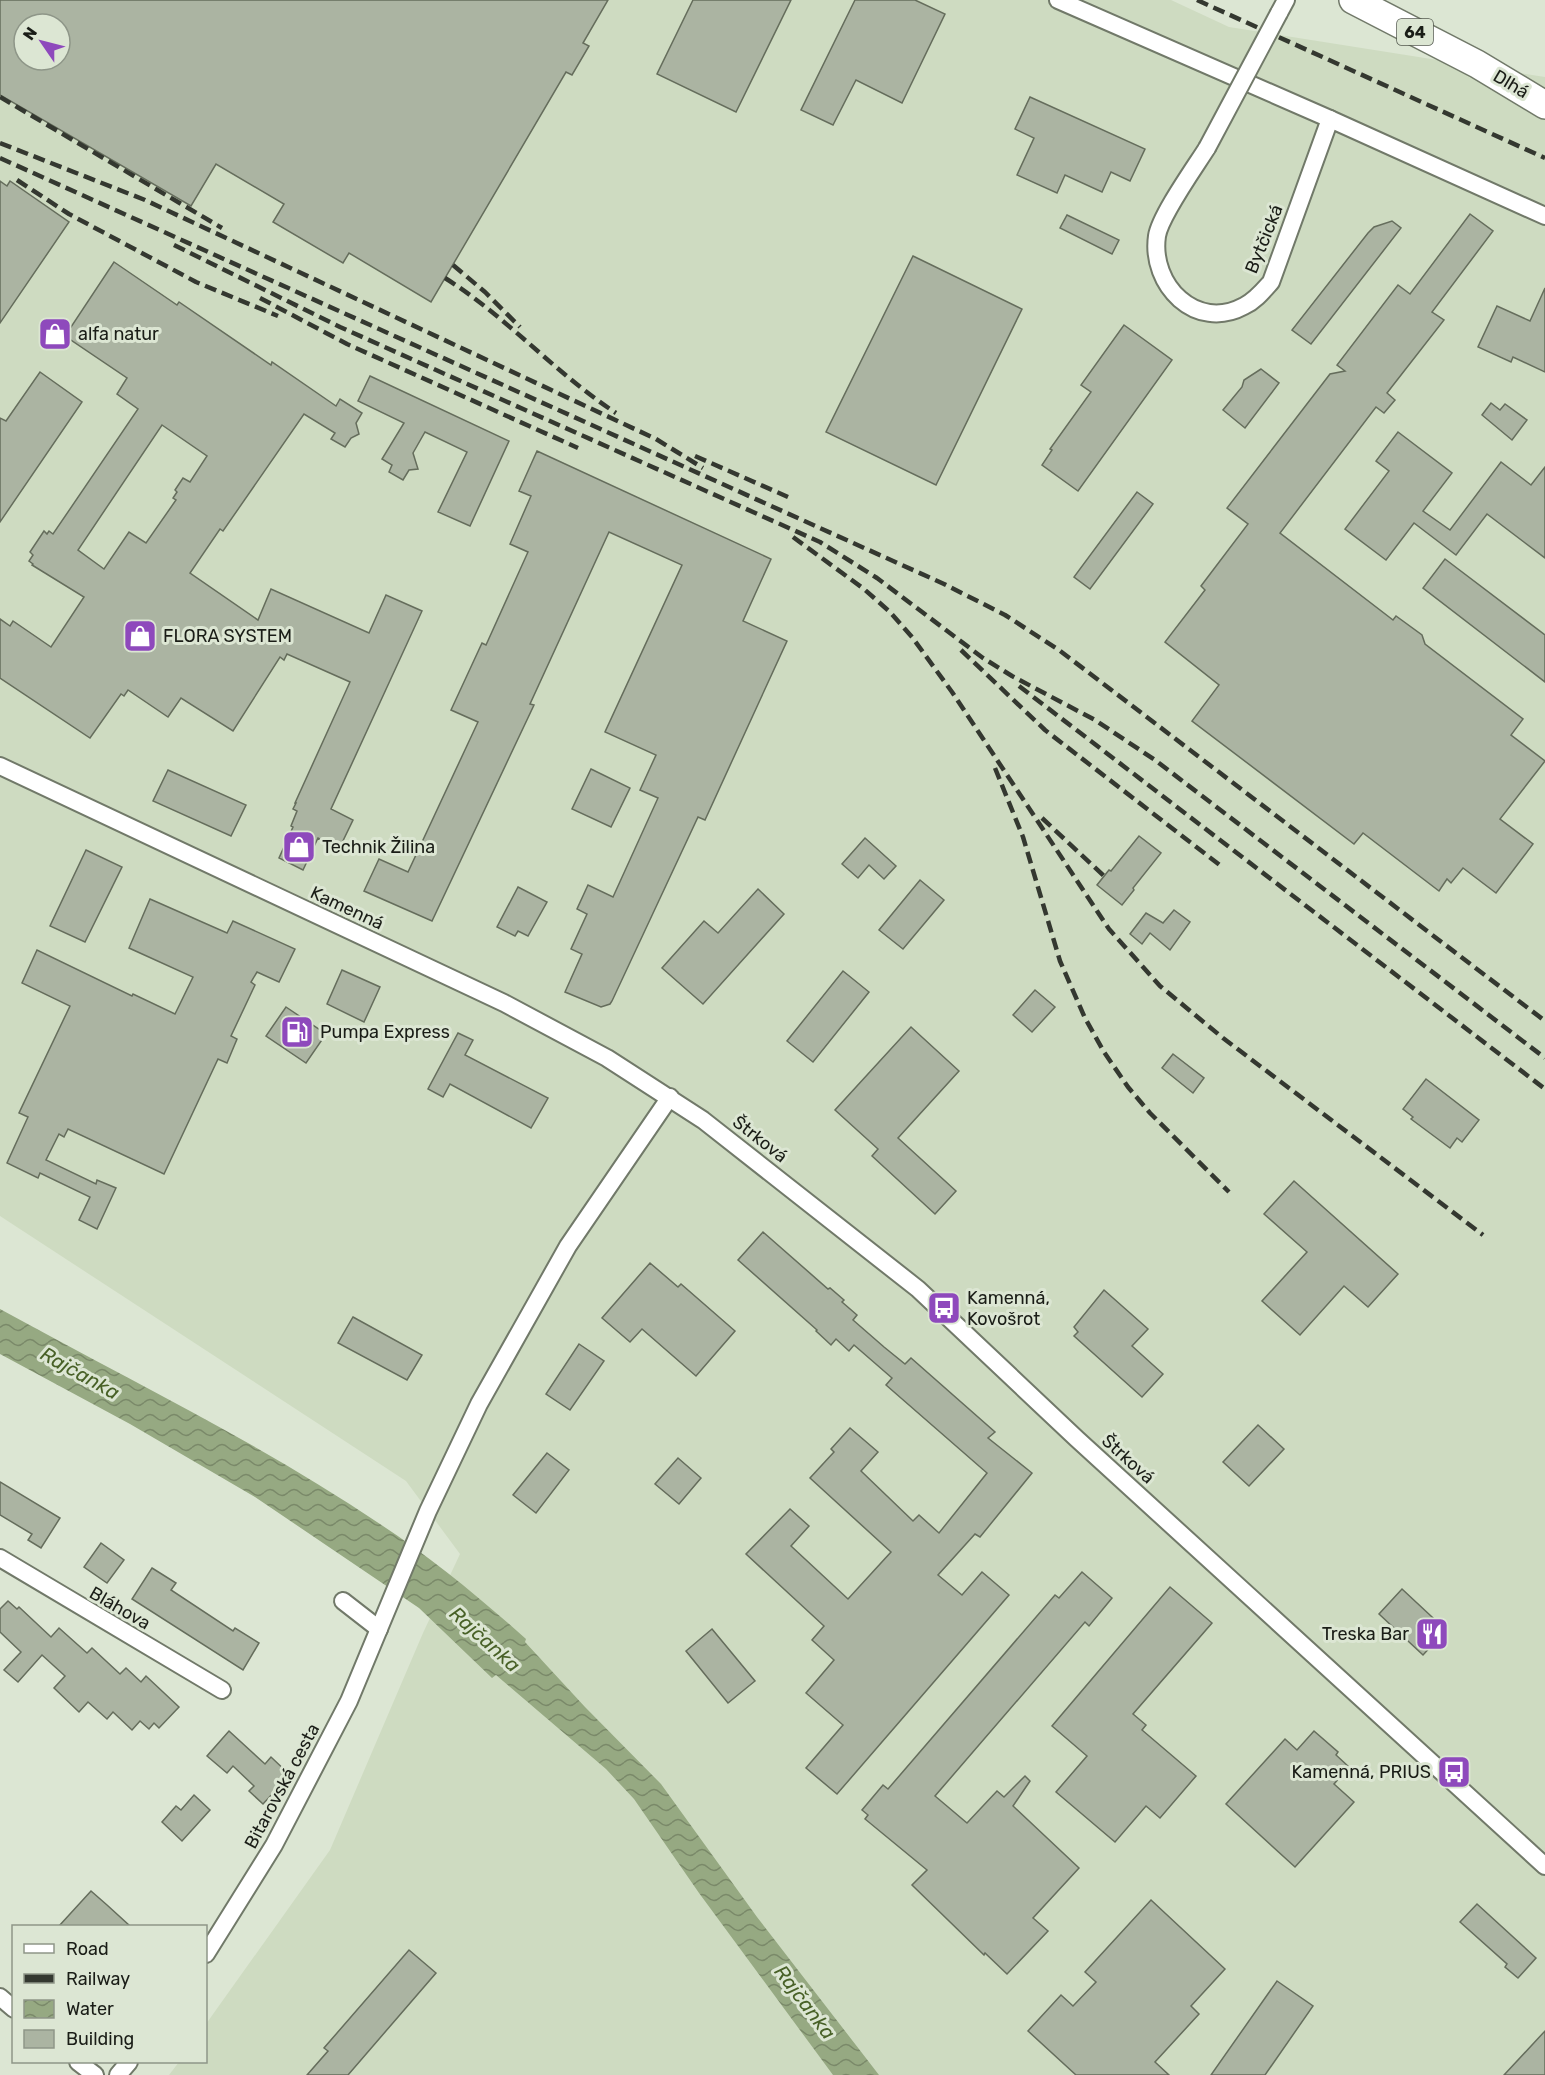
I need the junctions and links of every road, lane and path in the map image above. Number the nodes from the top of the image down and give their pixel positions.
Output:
1 (1058, 0) edge
2 (1353, 0) edge
3 (1391, 0) edge
4 (1282, 6) edge
5 (1477, 64) junction
6 (1545, 105) edge
7 (1330, 119) junction
8 (1545, 216) edge
9 (0, 766) edge
10 (670, 1097) junction
11 (0, 1558) edge
12 (343, 1601) dead end
13 (379, 1629) junction
14 (222, 1690) dead end
15 (1545, 1866) edge
16 (207, 1952) edge
17 (0, 1997) edge
18 (12, 2007) edge
19 (80, 2063) edge
20 (127, 2063) edge
21 (95, 2075) edge
22 (118, 2075) edge

1 - 7 street
2 - 5 main road, 64
3 - 5 main road, 64
4 - 7 street, Bytčická, bridge
5 - 6 main road, Dlhá / 64
7 - 8 street
9 - 10 street, Kamenná
10 - 13 street, Bitarovská cesta
10 - 15 street, Štrková
11 - 14 street, Bláhova
12 - 13 street
13 - 16 street, Bitarovská cesta
17 - 18 street
19 - 21 street
20 - 22 street

